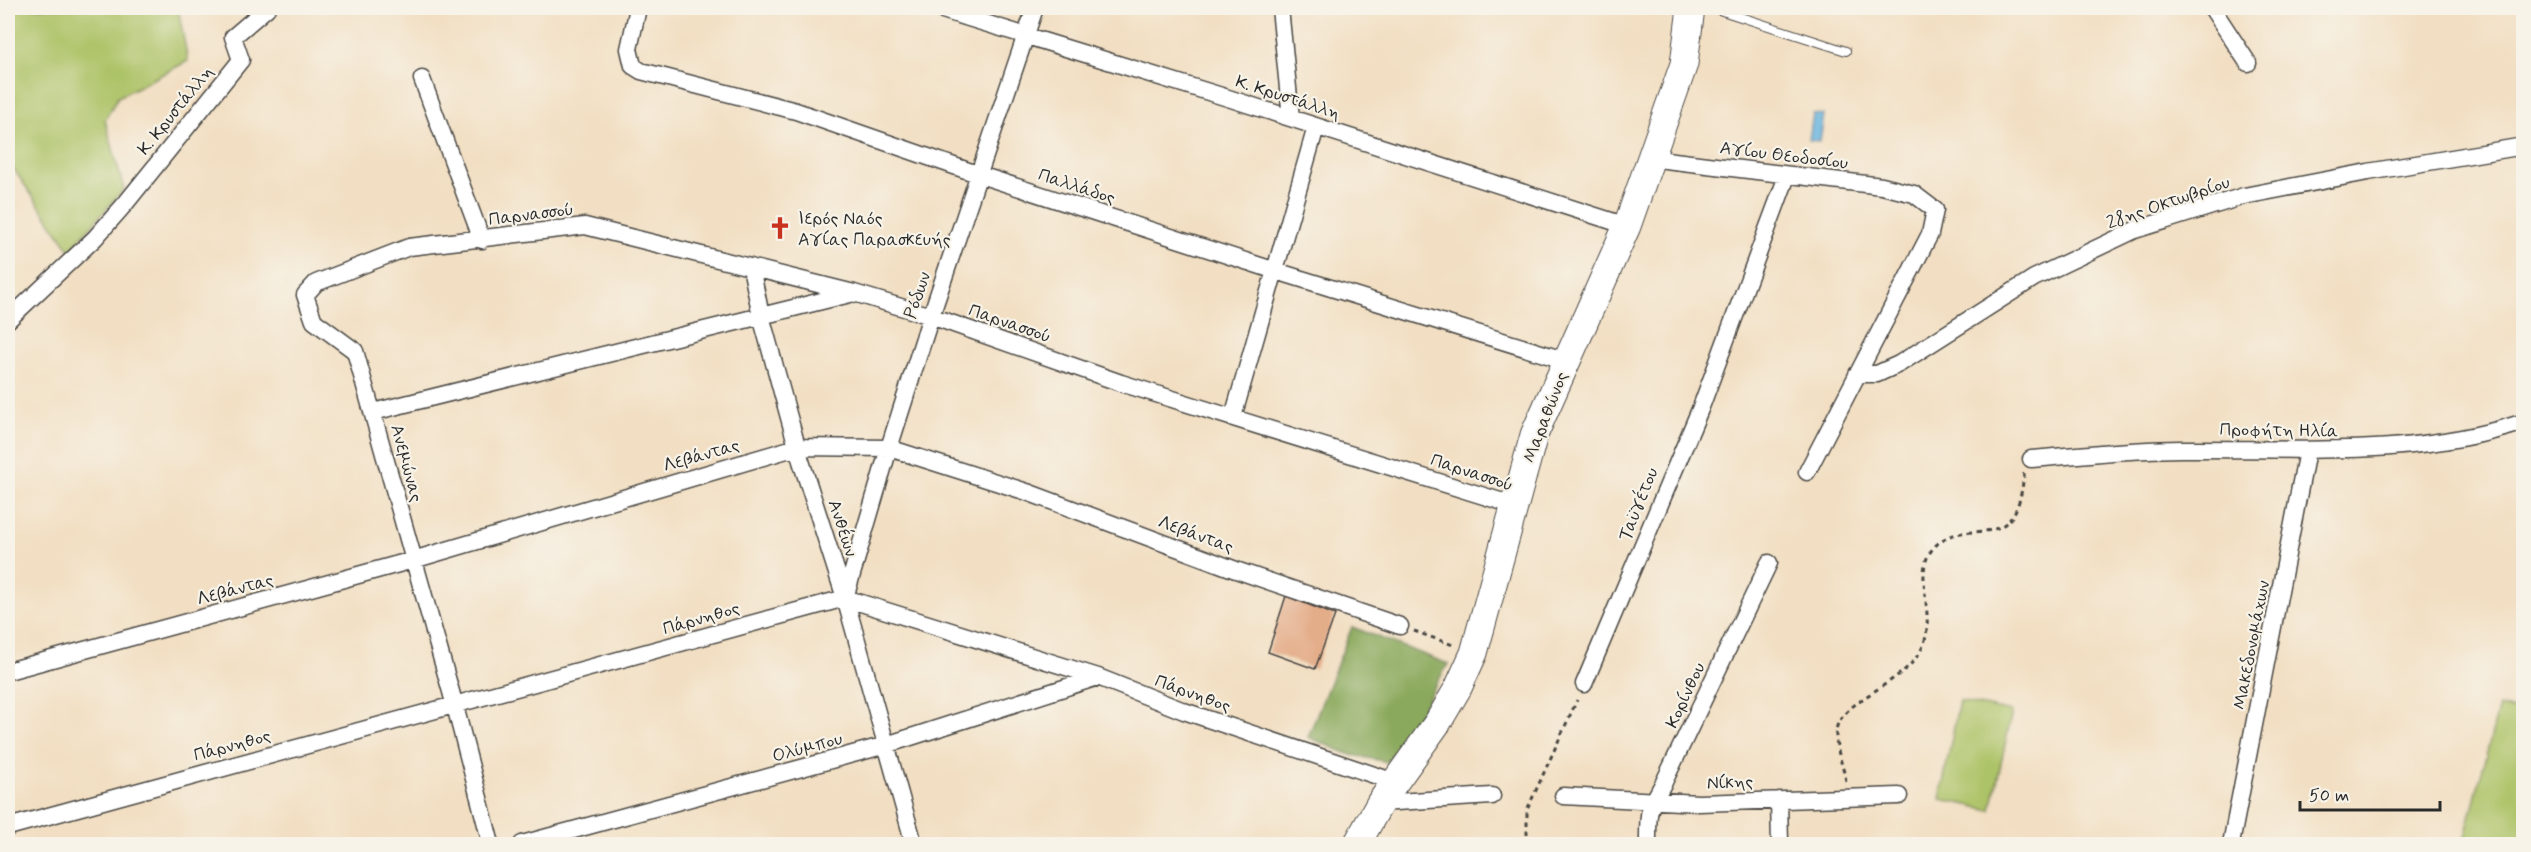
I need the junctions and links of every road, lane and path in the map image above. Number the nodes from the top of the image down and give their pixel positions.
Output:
1 (267, 8) edge
2 (638, 8) edge
3 (936, 8) edge
4 (1035, 8) edge
5 (1280, 8) edge
6 (1691, 8) edge
7 (1713, 8) edge
8 (2212, 8) edge
9 (1026, 36) junction
10 (1846, 51) dead end
11 (2248, 63) dead end
12 (422, 79) dead end
13 (1291, 118) junction
14 (1316, 127) junction
15 (2523, 146) edge
16 (1649, 158) junction
17 (980, 175) junction
18 (1787, 176) junction
19 (1627, 226) junction
20 (482, 240) junction
21 (751, 267) junction
22 (1276, 272) junction
23 (854, 293) junction
24 (761, 316) junction
25 (931, 316) junction
26 (8, 320) edge
27 (1567, 361) junction
28 (1857, 374) junction
29 (373, 412) junction
30 (1233, 417) junction
31 (2523, 422) edge
32 (797, 447) junction
33 (889, 448) junction
34 (2307, 451) junction
35 (2031, 459) joint
36 (1807, 472) dead end
37 (1516, 506) junction
38 (413, 560) junction
39 (1769, 563) dead end
40 (845, 598) junction
41 (1400, 626) joint
42 (1474, 652) junction
43 (8, 671) edge
44 (1098, 677) junction
45 (1584, 684) joint
46 (455, 706) junction
47 (886, 745) junction
48 (1388, 792) junction
49 (1492, 796) dead end
50 (1563, 796) dead end
51 (1899, 796) dead end
52 (1849, 798) junction
53 (1779, 800) junction
54 (1652, 801) junction
55 (8, 827) edge
56 (490, 844) edge
57 (522, 844) edge
58 (914, 844) edge
59 (1357, 844) edge
60 (1527, 844) edge
61 (1648, 844) edge
62 (1780, 844) edge
63 (2231, 844) edge

1 - 26 street, Κ. Κρυστάλλη
2 - 17 street, Παλλάδος
3 - 9 street, Κ. Κρυστάλλη
4 - 9 street, Ρόδων
5 - 13 street
6 - 16 main road, Μαραθώνος
7 - 10 lane
8 - 11 street
9 - 13 street, Κ. Κρυστάλλη
9 - 17 street, Ρόδων
12 - 20 street
13 - 14 street, Κ. Κρυστάλλη
14 - 19 street, Κ. Κρυστάλλη
14 - 22 street
15 - 28 street, 28ης Οκτωβρίου
16 - 18 street, Αγίου Θεοδοσίου
16 - 19 main road, Μαραθώνος
17 - 22 street, Παλλάδος
17 - 25 street, Ρόδων
18 - 28 street, Αγίου Θεοδοσίου
18 - 45 street, Ταϋγέτου
19 - 27 main road, Μαραθώνος
20 - 21 street, Παρνασσού
20 - 29 street, Ανεμώνας
21 - 23 street, Παρνασσού
21 - 24 street, Ανθέων
22 - 27 street, Παλλάδος
22 - 30 street
23 - 24 street
23 - 25 street, Παρνασσού
24 - 29 street
24 - 32 street, Ανθέων
25 - 30 street, Παρνασσού
25 - 33 street, Ρόδων
27 - 37 main road, Μαραθώνος
28 - 36 street
29 - 38 street, Ανεμώνας
30 - 37 street, Παρνασσού
31 - 34 street, Προφήτη Ηλία
32 - 33 street, Λεβάντας
32 - 38 street, Λεβάντας
32 - 40 street, Ανθέων
33 - 40 street, Ρόδων
33 - 41 street, Λεβάντας
34 - 35 street, Προφήτη Ηλία
34 - 63 street, Μακεδονομάχων
35 - 52 path
37 - 42 main road, Μαραθώνος
38 - 43 street, Λεβάντας
38 - 46 street, Ανεμώνας
39 - 54 street, Κορίνθου
40 - 44 street, Πάρνηθος
40 - 46 street, Πάρνηθος
40 - 47 street, Ανθέων
41 - 42 path
42 - 48 main road, Μαραθώνος
44 - 47 street, Ολύμπου
44 - 48 street, Πάρνηθος
45 - 60 path
46 - 55 street, Πάρνηθος
46 - 56 street, Ανεμώνας
47 - 57 street, Ολύμπου
47 - 58 street, Ανθέων
48 - 49 street
48 - 59 main road, Μαραθώνος
50 - 54 street, Νίκης
51 - 52 street, Νίκης
52 - 53 street, Νίκης
53 - 54 street, Νίκης
53 - 62 street
54 - 61 street, Κορίνθου

